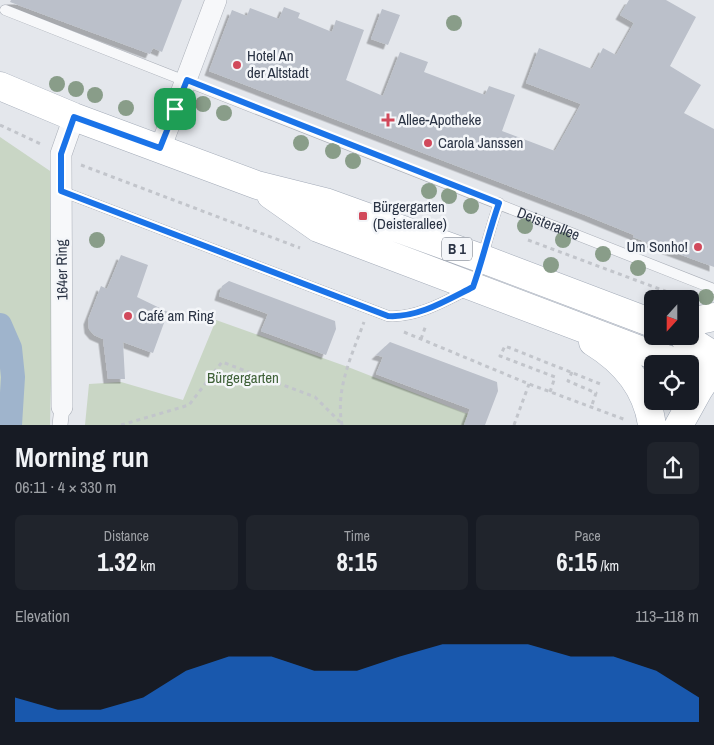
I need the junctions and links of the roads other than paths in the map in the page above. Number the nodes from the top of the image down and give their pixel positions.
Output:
1 (216, 0) edge
2 (5, 10) dead end
3 (187, 80) junction
4 (8, 92) edge
5 (74, 117) junction
6 (160, 148) junction
7 (258, 185) junction
8 (61, 191) junction
9 (499, 203) junction
10 (483, 259) junction
11 (473, 287) junction
12 (714, 288) edge
13 (714, 317) edge
14 (556, 318) junction
15 (644, 320) edge
16 (699, 320) edge
17 (697, 345) edge
18 (654, 355) edge
19 (714, 367) edge
20 (699, 368) edge
21 (61, 416) edge
22 (652, 425) edge
23 (679, 425) edge

1 - 3 street
2 - 3 lane, Deisterallee
3 - 6 street
3 - 9 lane, Deisterallee
4 - 5 main road, B 1
5 - 6 main road, B 1
5 - 8 street, 164er Ring
6 - 7 main road, B 1
7 - 10 main road, B 1
7 - 11 main road, B 1
8 - 11 lane
8 - 21 street, 164er Ring
9 - 10 lane
9 - 12 lane, Deisterallee
10 - 11 lane
10 - 15 main road, B 1
11 - 14 main road, B 1
13 - 16 main road
14 - 18 main road, B 1
14 - 22 main road
17 - 19 main road
19 - 20 main road
19 - 23 main road

